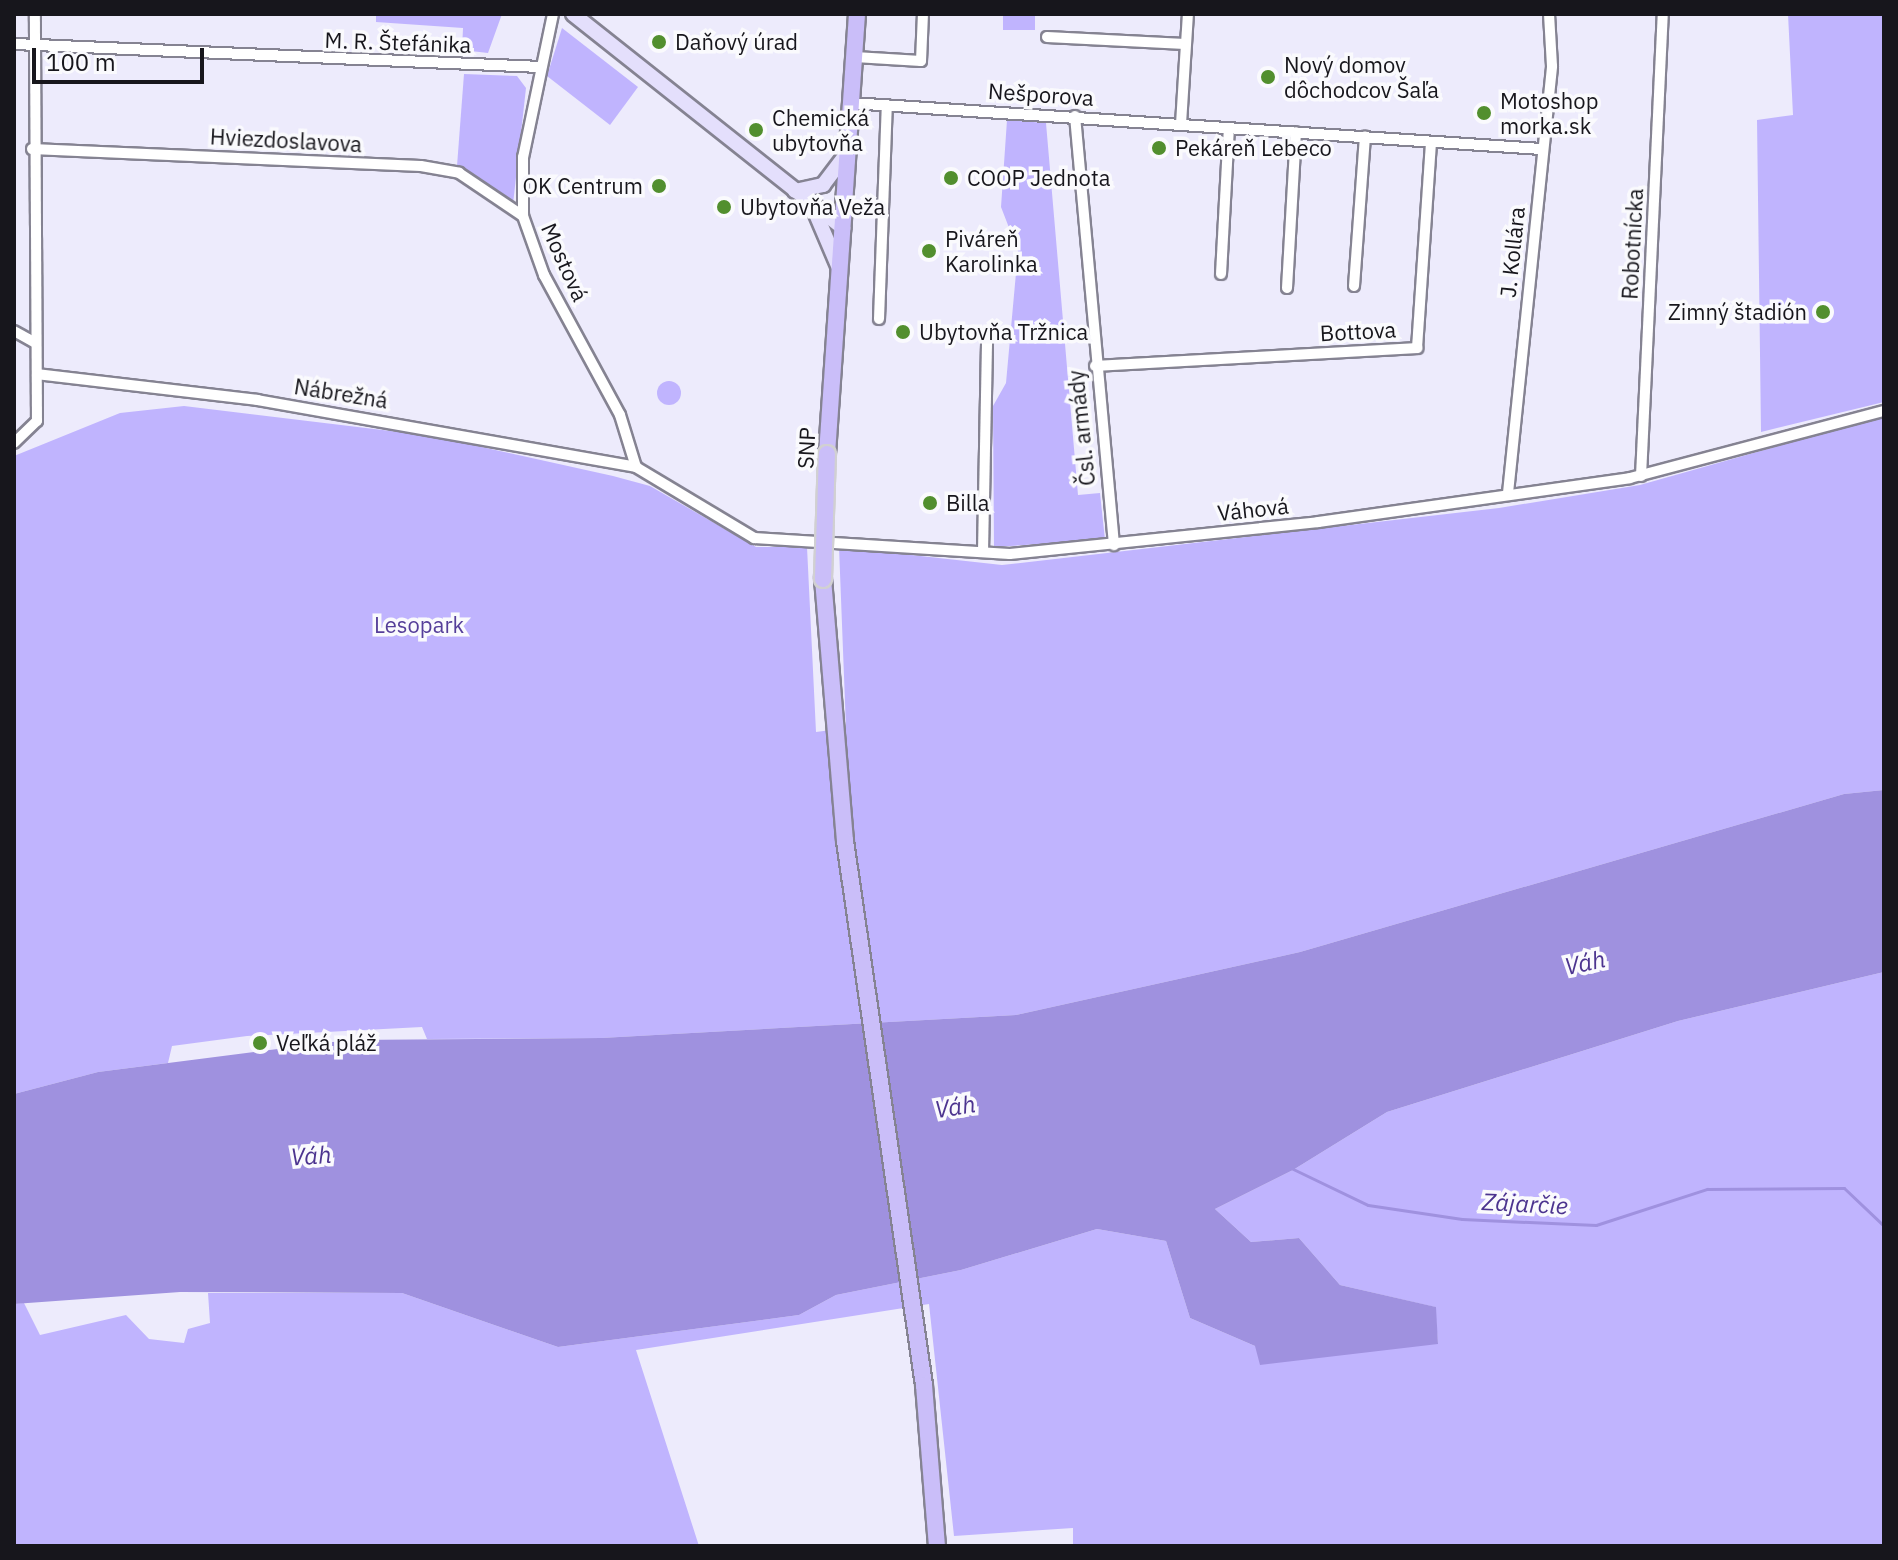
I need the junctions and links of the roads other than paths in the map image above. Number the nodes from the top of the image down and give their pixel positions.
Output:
1 (35, 14) edge
2 (553, 14) edge
3 (573, 14) edge
4 (857, 14) edge
5 (923, 14) edge
6 (1188, 14) edge
7 (1549, 14) edge
8 (1663, 14) edge
9 (1047, 37) dead end
10 (14, 44) edge
11 (1185, 44) junction
12 (34, 46) junction
13 (855, 57) junction
14 (540, 67) junction
15 (851, 103) junction
16 (887, 105) junction
17 (1075, 116) junction
18 (1181, 124) junction
19 (1229, 128) junction
20 (1296, 132) junction
21 (1365, 136) junction
22 (1431, 142) junction
23 (849, 144) junction
24 (32, 149) junction
25 (1542, 149) junction
26 (795, 191) junction
27 (811, 203) junction
28 (523, 216) junction
29 (843, 228) junction
30 (839, 268) junction
31 (1221, 274) dead end
32 (1354, 286) dead end
33 (1287, 288) dead end
34 (879, 319) dead end
35 (14, 331) edge
36 (987, 334) dead end
37 (36, 343) junction
38 (1095, 366) junction
39 (37, 374) junction
40 (1884, 411) edge
41 (14, 443) edge
42 (636, 467) junction
43 (1641, 476) junction
44 (1508, 493) junction
45 (1114, 545) junction
46 (983, 552) junction
47 (937, 1546) edge

1 - 12 street
2 - 14 street, Mostová
3 - 26 main road
4 - 13 main road, SNP
5 - 13 street
6 - 11 street
7 - 25 street, J. Kollára
8 - 43 street, Robotnícka
9 - 11 street
10 - 12 street, M. R. Štefánika
11 - 18 street
12 - 14 street, M. R. Štefánika
12 - 24 street
13 - 15 main road, SNP
14 - 28 street, Mostová
15 - 16 street, Nešporova
15 - 23 main road, SNP
16 - 17 street, Nešporova
16 - 34 street
17 - 18 street, Nešporova
17 - 38 street, Čsl. armády
18 - 19 street, Nešporova
19 - 20 street, Nešporova
19 - 31 street
20 - 21 street, Nešporova
20 - 33 street
21 - 22 street, Nešporova
21 - 32 street
22 - 25 street, Nešporova
22 - 38 street, Bottova
23 - 26 main road
23 - 29 main road, SNP
24 - 28 street, Hviezdoslavova
24 - 37 street
25 - 44 street, J. Kollára
26 - 27 main road
27 - 29 main road
27 - 30 main road
28 - 42 street, Mostová
29 - 30 main road, SNP
30 - 47 main road, SNP, bridge
35 - 37 street
36 - 46 street
37 - 39 street
38 - 45 street, Čsl. armády
39 - 41 street
39 - 42 street, Nábrežná
40 - 43 street, Váhová
42 - 46 street, Váhová
43 - 44 street, Váhová
44 - 45 street, Váhová
45 - 46 street, Váhová

